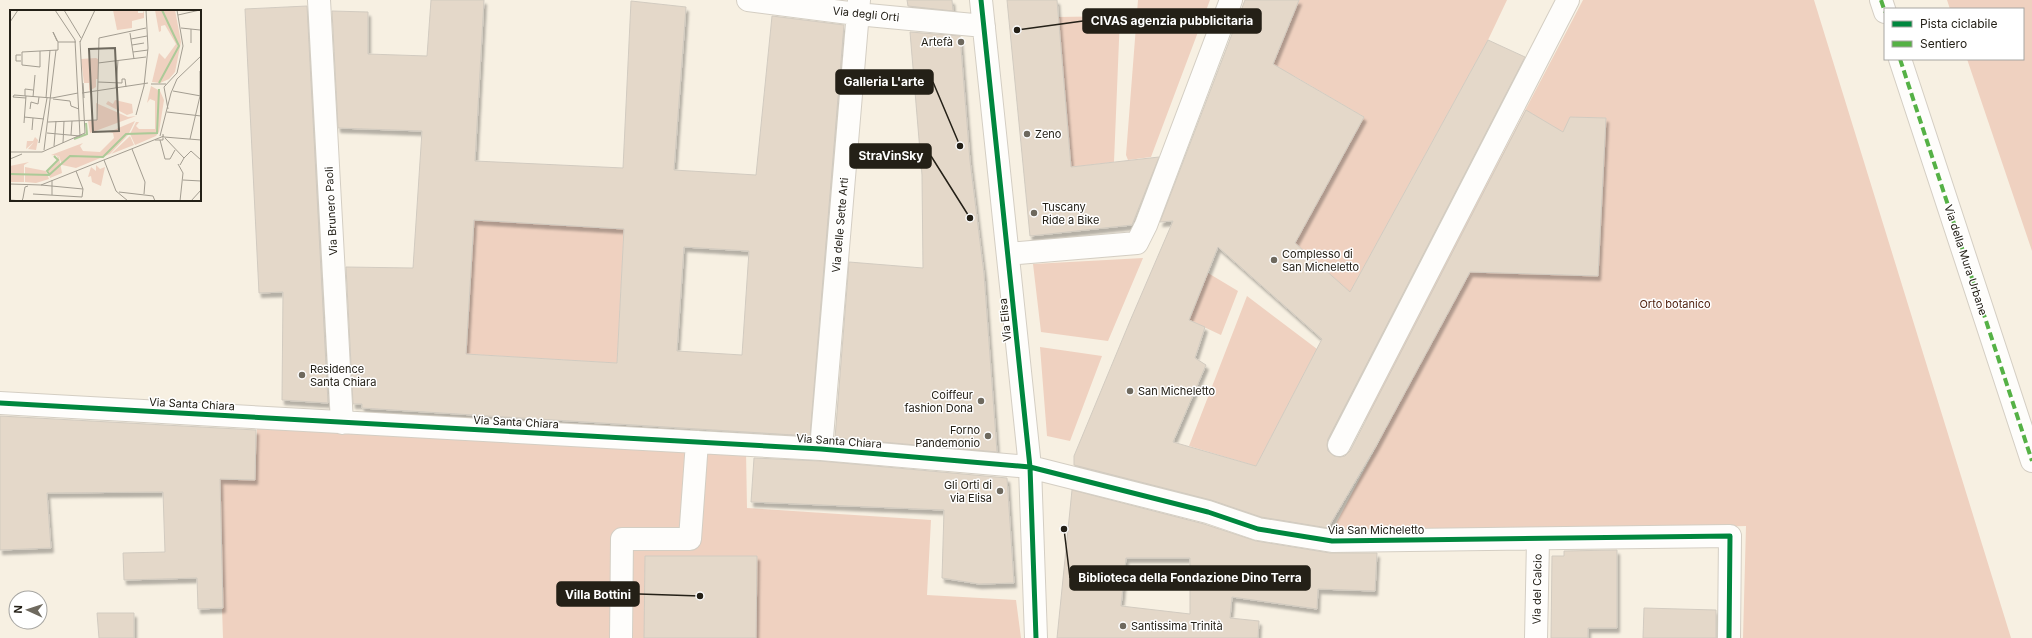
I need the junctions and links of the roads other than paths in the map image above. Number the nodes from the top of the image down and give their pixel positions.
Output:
1 (319, 0) edge
2 (748, 0) edge
3 (981, 0) edge
4 (1231, 0) edge
5 (1568, 0) edge
6 (858, 7) edge
7 (984, 26) junction
8 (1900, 60) edge
9 (1008, 254) junction
10 (0, 403) edge
11 (342, 423) junction
12 (697, 442) junction
13 (1339, 445) dead end
14 (821, 449) junction
15 (2032, 461) edge
16 (1030, 467) junction
17 (1538, 540) junction
18 (621, 638) edge
19 (1036, 638) edge
20 (1536, 638) edge
21 (1729, 638) edge

1 - 11 street, Via Brunero Paoli
2 - 6 street, Via degli Orti
3 - 7 street, Via Elisa
4 - 9 street
5 - 13 street
6 - 7 street, Via degli Orti
6 - 14 street, Via delle Sette Arti
7 - 9 street, Via Elisa
8 - 15 street, Via della Mura Urbane
9 - 16 street, Via Elisa
10 - 11 street, Via Santa Chiara
11 - 12 street, Via Santa Chiara
12 - 14 street, Via Santa Chiara
12 - 18 street
14 - 16 street, Via Santa Chiara
16 - 17 street, Via San Micheletto
16 - 19 street, Via Elisa
17 - 20 street, Via del Calcio
17 - 21 street, Via San Micheletto

